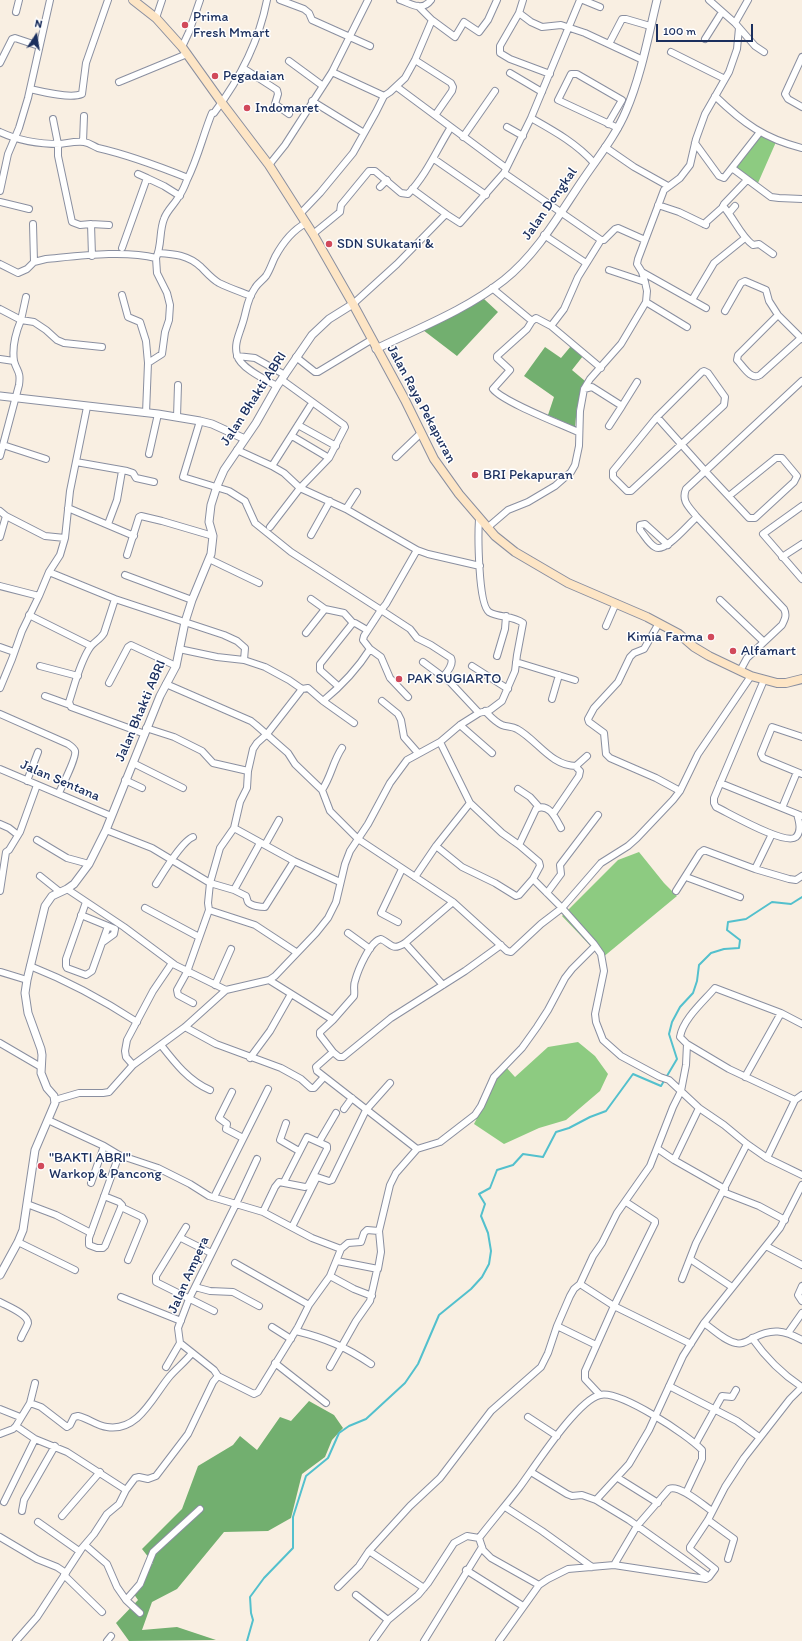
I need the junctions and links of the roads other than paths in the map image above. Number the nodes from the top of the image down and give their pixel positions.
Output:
1 (19, 0) edge
2 (50, 0) edge
3 (108, 0) edge
4 (133, 0) edge
5 (162, 0) edge
6 (200, 0) edge
7 (267, 0) edge
8 (280, 0) edge
9 (368, 0) edge
10 (400, 0) edge
11 (431, 0) edge
12 (497, 0) edge
13 (523, 0) edge
14 (582, 0) edge
15 (657, 0) edge
16 (709, 0) edge
17 (748, 0) edge
18 (418, 6) junction
19 (600, 7) dead end
20 (16, 12) dead end
21 (722, 12) junction
22 (519, 13) junction
23 (156, 18) junction
24 (432, 20) junction
25 (650, 26) junction
26 (737, 26) junction
27 (568, 28) junction
28 (348, 37) junction
29 (705, 39) dead end
30 (609, 44) junction
31 (39, 46) junction
32 (370, 46) dead end
33 (184, 50) junction
34 (671, 52) dead end
35 (764, 52) dead end
36 (802, 57) edge
37 (416, 60) junction
38 (643, 60) junction
39 (289, 61) dead end
40 (0, 63) edge
41 (243, 68) junction
42 (332, 72) junction
43 (510, 73) dead end
44 (550, 74) junction
45 (725, 79) junction
46 (119, 82) dead end
47 (323, 86) junction
48 (397, 87) junction
49 (30, 89) junction
50 (495, 91) dead end
51 (542, 92) junction
52 (384, 96) junction
53 (715, 96) junction
54 (312, 101) junction
55 (222, 103) junction
56 (802, 107) edge
57 (289, 114) dead end
58 (436, 114) junction
59 (84, 116) dead end
60 (531, 118) junction
61 (53, 119) dead end
62 (608, 124) junction
63 (451, 127) junction
64 (507, 127) dead end
65 (618, 128) junction
66 (0, 132) edge
67 (760, 132) junction
68 (364, 133) junction
69 (523, 136) junction
70 (463, 137) junction
71 (13, 138) junction
72 (83, 142) junction
73 (695, 143) junction
74 (58, 144) junction
75 (605, 147) junction
76 (802, 148) edge
77 (434, 159) junction
78 (3, 160) edge
79 (594, 163) junction
80 (269, 165) junction
81 (732, 168) junction
82 (505, 170) junction
83 (138, 174) dead end
84 (147, 178) junction
85 (188, 178) junction
86 (387, 180) junction
87 (747, 180) junction
88 (668, 186) junction
89 (380, 187) dead end
90 (412, 189) junction
91 (0, 191) edge
92 (486, 195) junction
93 (180, 196) junction
94 (802, 199) edge
95 (0, 202) edge
96 (658, 205) junction
97 (723, 206) junction
98 (735, 206) dead end
99 (29, 209) dead end
100 (560, 212) junction
101 (729, 212) junction
102 (300, 214) junction
103 (446, 214) junction
104 (306, 223) junction
105 (33, 224) dead end
106 (91, 224) junction
107 (109, 225) dead end
108 (313, 234) junction
109 (544, 235) junction
110 (745, 238) junction
111 (601, 240) junction
112 (644, 240) junction
113 (122, 248) dead end
114 (773, 254) dead end
115 (92, 256) junction
116 (157, 256) junction
117 (34, 262) junction
118 (586, 263) junction
119 (0, 264) edge
120 (609, 270) dead end
121 (642, 272) junction
122 (645, 282) junction
123 (492, 288) junction
124 (122, 295) dead end
125 (251, 296) junction
126 (26, 297) dead end
127 (692, 300) junction
128 (646, 302) junction
129 (353, 304) junction
130 (706, 308) dead end
131 (0, 309) edge
132 (725, 312) dead end
133 (778, 315) junction
134 (21, 320) junction
135 (532, 321) junction
136 (551, 326) junction
137 (687, 327) dead end
138 (802, 338) edge
139 (371, 340) junction
140 (102, 347) dead end
141 (376, 349) junction
142 (237, 356) junction
143 (296, 357) junction
144 (0, 359) edge
145 (14, 361) junction
146 (148, 363) junction
147 (601, 368) junction
148 (281, 381) junction
149 (802, 381) edge
150 (637, 382) dead end
151 (178, 385) dead end
152 (584, 389) junction
153 (0, 396) edge
154 (16, 398) junction
155 (312, 402) junction
156 (622, 406) junction
157 (87, 407) junction
158 (146, 413) junction
159 (158, 414) junction
160 (177, 417) junction
161 (657, 417) junction
162 (200, 421) junction
163 (298, 425) junction
164 (609, 426) dead end
165 (578, 432) junction
166 (421, 433) junction
167 (292, 436) junction
168 (245, 439) junction
169 (681, 444) junction
170 (3, 446) junction
171 (336, 446) junction
172 (237, 450) junction
173 (150, 454) dead end
174 (0, 456) edge
175 (396, 457) dead end
176 (329, 458) junction
177 (46, 459) dead end
178 (76, 462) junction
179 (272, 466) junction
180 (122, 471) junction
181 (706, 472) junction
182 (154, 482) dead end
183 (217, 486) junction
184 (300, 488) junction
185 (357, 492) dead end
186 (729, 496) junction
187 (330, 501) junction
188 (802, 506) edge
189 (68, 508) junction
190 (346, 510) junction
191 (0, 511) edge
192 (6, 516) junction
193 (697, 517) junction
194 (479, 519) junction
195 (108, 524) junction
196 (270, 527) dead end
197 (487, 528) junction
198 (311, 535) dead end
199 (134, 536) junction
200 (213, 536) junction
201 (0, 537) edge
202 (65, 538) junction
203 (802, 544) edge
204 (668, 546) junction
205 (417, 550) junction
206 (127, 555) dead end
207 (782, 557) junction
208 (209, 559) junction
209 (480, 566) junction
210 (49, 572) junction
211 (125, 575) dead end
212 (802, 579) edge
213 (259, 583) dead end
214 (0, 586) edge
215 (39, 596) junction
216 (115, 599) junction
217 (311, 599) dead end
218 (192, 600) junction
219 (720, 600) dead end
220 (616, 603) junction
221 (325, 609) junction
222 (381, 610) junction
223 (29, 615) junction
224 (506, 616) junction
225 (185, 622) junction
226 (353, 623) junction
227 (659, 623) junction
228 (606, 626) dead end
229 (367, 630) junction
230 (306, 633) dead end
231 (764, 642) junction
232 (91, 646) junction
233 (0, 647) edge
234 (179, 649) junction
235 (370, 649) junction
236 (14, 652) junction
237 (497, 656) dead end
238 (244, 660) junction
239 (422, 662) dead end
240 (516, 662) junction
241 (40, 666) dead end
242 (176, 666) junction
243 (472, 666) dead end
244 (740, 671) junction
245 (560, 675) junction
246 (78, 676) junction
247 (751, 676) junction
248 (443, 677) junction
249 (802, 679) edge
250 (575, 680) dead end
251 (764, 680) junction
252 (109, 683) dead end
253 (166, 684) junction
254 (338, 686) junction
255 (0, 688) edge
256 (302, 689) junction
257 (508, 689) junction
258 (44, 696) dead end
259 (408, 697) dead end
260 (552, 699) dead end
261 (323, 701) junction
262 (382, 701) dead end
263 (70, 705) junction
264 (482, 712) junction
265 (0, 714) edge
266 (354, 723) dead end
267 (460, 725) junction
268 (146, 731) junction
269 (267, 734) junction
270 (802, 737) edge
271 (440, 742) junction
272 (342, 748) dead end
273 (38, 752) dead end
274 (418, 753) junction
275 (492, 753) dead end
276 (587, 756) dead end
277 (133, 763) junction
278 (576, 766) junction
279 (0, 768) edge
280 (248, 771) junction
281 (799, 773) edge
282 (125, 780) junction
283 (27, 781) junction
284 (720, 784) junction
285 (37, 785) junction
286 (142, 788) dead end
287 (183, 788) dead end
288 (518, 789) dead end
289 (322, 790) junction
290 (680, 791) junction
291 (59, 794) junction
292 (470, 803) junction
293 (539, 807) junction
294 (782, 808) junction
295 (553, 814) junction
296 (598, 815) dead end
297 (800, 815) edge
298 (111, 816) junction
299 (279, 820) dead end
300 (0, 824) edge
301 (234, 828) junction
302 (561, 828) dead end
303 (106, 830) junction
304 (772, 834) junction
305 (18, 835) junction
306 (194, 837) dead end
307 (358, 839) junction
308 (37, 840) dead end
309 (263, 844) junction
310 (520, 845) junction
311 (436, 846) junction
312 (3, 851) edge
313 (172, 859) junction
314 (294, 861) junction
315 (89, 864) junction
316 (402, 869) junction
317 (755, 869) junction
318 (40, 876) dead end
319 (686, 876) junction
320 (802, 876) edge
321 (415, 877) junction
322 (533, 879) junction
323 (340, 882) junction
324 (210, 883) junction
325 (156, 884) dead end
326 (234, 890) junction
327 (0, 891) edge
328 (63, 891) junction
329 (676, 891) dead end
330 (547, 893) junction
331 (740, 897) dead end
332 (86, 902) junction
333 (453, 902) junction
334 (145, 908) dead end
335 (562, 908) junction
336 (209, 910) junction
337 (81, 915) junction
338 (398, 922) dead end
339 (348, 933) dead end
340 (199, 937) junction
341 (405, 943) junction
342 (501, 945) junction
343 (595, 946) junction
344 (231, 949) dead end
345 (370, 949) junction
346 (296, 952) junction
347 (172, 963) junction
348 (30, 966) junction
349 (1, 972) edge
350 (187, 972) junction
351 (27, 980) junction
352 (269, 980) junction
353 (215, 985) junction
354 (443, 985) junction
355 (226, 990) junction
356 (291, 994) junction
357 (193, 1003) dead end
358 (781, 1013) junction
359 (332, 1020) junction
360 (138, 1022) junction
361 (802, 1024) edge
362 (185, 1027) junction
363 (0, 1043) edge
364 (687, 1044) junction
365 (161, 1045) junction
366 (333, 1052) junction
367 (250, 1058) junction
368 (133, 1065) junction
369 (40, 1067) junction
370 (324, 1077) junction
371 (744, 1077) junction
372 (390, 1083) dead end
373 (268, 1089) dead end
374 (210, 1090) dead end
375 (681, 1091) junction
376 (232, 1092) dead end
377 (802, 1095) edge
378 (352, 1098) junction
379 (55, 1100) junction
380 (795, 1100) junction
381 (699, 1108) junction
382 (344, 1109) dead end
383 (366, 1110) junction
384 (336, 1113) dead end
385 (48, 1120) junction
386 (286, 1123) dead end
387 (243, 1138) junction
388 (319, 1142) junction
389 (747, 1144) junction
390 (104, 1146) junction
391 (417, 1149) junction
392 (658, 1149) junction
393 (299, 1152) junction
394 (119, 1155) junction
395 (767, 1158) junction
396 (257, 1159) dead end
397 (674, 1160) junction
398 (802, 1175) edge
399 (284, 1182) junction
400 (91, 1183) dead end
401 (802, 1185) edge
402 (724, 1190) junction
403 (104, 1196) junction
404 (214, 1197) junction
405 (626, 1202) junction
406 (27, 1204) junction
407 (236, 1204) junction
408 (121, 1207) junction
409 (263, 1212) junction
410 (785, 1220) junction
411 (186, 1227) dead end
412 (292, 1227) junction
413 (379, 1231) junction
414 (91, 1233) junction
415 (181, 1238) junction
416 (18, 1242) junction
417 (766, 1246) junction
418 (341, 1249) junction
419 (211, 1253) junction
420 (690, 1259) junction
421 (128, 1260) dead end
422 (337, 1261) junction
423 (235, 1263) dead end
424 (802, 1265) edge
425 (75, 1270) dead end
426 (377, 1270) junction
427 (0, 1275) edge
428 (330, 1276) junction
429 (682, 1279) dead end
430 (580, 1284) junction
431 (802, 1286) edge
432 (195, 1287) junction
433 (732, 1287) junction
434 (372, 1296) junction
435 (122, 1297) dead end
436 (189, 1299) junction
437 (802, 1301) edge
438 (0, 1302) edge
439 (309, 1305) junction
440 (259, 1306) dead end
441 (614, 1306) junction
442 (214, 1311) dead end
443 (802, 1313) edge
444 (181, 1321) junction
445 (704, 1323) junction
446 (557, 1326) junction
447 (272, 1327) dead end
448 (296, 1331) junction
449 (788, 1333) junction
450 (21, 1338) dead end
451 (752, 1338) junction
452 (291, 1339) junction
453 (802, 1340) edge
454 (180, 1343) junction
455 (691, 1344) junction
456 (596, 1345) junction
457 (342, 1347) junction
458 (192, 1353) junction
459 (275, 1363) junction
460 (371, 1364) dead end
461 (166, 1367) dead end
462 (330, 1367) dead end
463 (218, 1376) junction
464 (35, 1383) dead end
465 (669, 1386) junction
466 (802, 1387) edge
467 (736, 1390) dead end
468 (600, 1395) junction
469 (30, 1403) junction
470 (326, 1403) dead end
471 (0, 1409) edge
472 (714, 1409) junction
473 (655, 1416) junction
474 (20, 1417) junction
475 (528, 1417) dead end
476 (16, 1426) junction
477 (0, 1434) edge
478 (557, 1436) junction
479 (759, 1437) junction
480 (35, 1439) junction
481 (696, 1443) junction
482 (55, 1446) junction
483 (100, 1472) junction
484 (531, 1472) junction
485 (618, 1478) junction
486 (126, 1490) junction
487 (686, 1493) junction
488 (596, 1500) junction
489 (4, 1502) dead end
490 (658, 1503) junction
491 (504, 1507) junction
492 (200, 1509) dead end
493 (22, 1511) dead end
494 (712, 1511) junction
495 (62, 1516) dead end
496 (708, 1520) junction
497 (38, 1522) dead end
498 (637, 1526) junction
499 (0, 1537) edge
500 (478, 1538) junction
501 (85, 1545) junction
502 (482, 1547) junction
503 (369, 1551) junction
504 (79, 1552) junction
505 (728, 1559) dead end
506 (614, 1565) junction
507 (592, 1567) junction
508 (466, 1570) junction
509 (65, 1574) junction
510 (709, 1577) junction
511 (539, 1585) junction
512 (338, 1587) dead end
513 (424, 1588) junction
514 (356, 1595) dead end
515 (126, 1600) junction
516 (522, 1606) junction
517 (102, 1612) dead end
518 (140, 1613) dead end
519 (388, 1620) junction
520 (16, 1641) edge
521 (373, 1641) edge
522 (424, 1641) edge
523 (499, 1641) edge

1 - 20 street
2 - 31 street
3 - 49 street
4 - 23 main road, Jalan Raya Pekapuran
5 - 23 street
6 - 33 street
7 - 41 street
8 - 28 street
9 - 28 street
10 - 18 street
11 - 18 street
12 - 24 street
13 - 22 street
14 - 19 street
14 - 27 street
15 - 25 street, Jalan Dongkal
16 - 21 street
17 - 26 street
18 - 24 street
21 - 26 street
21 - 29 street
22 - 27 street
22 - 44 street
23 - 33 main road, Jalan Raya Pekapuran
24 - 37 street
25 - 30 street
25 - 38 street, Jalan Dongkal
26 - 35 street
26 - 45 street
27 - 30 street
27 - 44 street
28 - 32 street
28 - 42 street
30 - 38 street
31 - 40 street
31 - 49 street
33 - 46 street
33 - 55 main road, Jalan Raya Pekapuran
34 - 45 street
36 - 56 street
37 - 48 street
37 - 58 street
38 - 65 street, Jalan Dongkal
39 - 47 street
41 - 55 street
41 - 57 street
42 - 47 street
42 - 52 street
43 - 51 street
44 - 51 street
45 - 53 street
47 - 54 street
48 - 52 street
48 - 58 street
49 - 71 street
50 - 70 street
51 - 60 street
52 - 68 street
53 - 67 street
53 - 73 street
54 - 68 street
54 - 80 street
55 - 80 main road, Jalan Raya Pekapuran
55 - 85 street
58 - 63 street
59 - 72 street
60 - 69 street
60 - 79 street
61 - 74 street
62 - 62 street
62 - 65 street
63 - 70 street
63 - 77 street
64 - 69 street
65 - 75 street, Jalan Dongkal
66 - 71 street
67 - 76 street
67 - 81 street
68 - 102 street
69 - 82 street
70 - 82 street
71 - 74 street
71 - 78 street
72 - 74 street
72 - 85 street
73 - 81 street
73 - 88 street
74 - 106 street
75 - 79 street, Jalan Dongkal
75 - 88 street
77 - 90 street
77 - 92 street
78 - 91 street
79 - 100 street, Jalan Dongkal
80 - 102 main road, Jalan Raya Pekapuran
81 - 87 street
82 - 92 street
82 - 100 street
83 - 84 street
84 - 93 street
84 - 113 street
85 - 93 street
86 - 89 street
86 - 90 street
86 - 108 street
87 - 94 street
87 - 97 street
88 - 96 street
90 - 103 street
92 - 103 street
93 - 116 street
95 - 99 street
96 - 97 street
96 - 112 street
97 - 101 street
98 - 101 street
100 - 109 street, Jalan Dongkal
100 - 111 street
101 - 110 street
102 - 104 main road, Jalan Raya Pekapuran
103 - 129 street, Jalan Bhakti ABRI
104 - 108 main road, Jalan Raya Pekapuran
104 - 125 street
105 - 117 street
106 - 107 street
106 - 115 street
108 - 129 main road, Jalan Raya Pekapuran
109 - 118 street
109 - 123 street, Jalan Dongkal
110 - 114 street
110 - 127 street
111 - 112 street
111 - 118 street
112 - 121 street
115 - 116 street
115 - 117 street
116 - 125 street
116 - 146 street
117 - 119 street
118 - 136 street
120 - 122 street
121 - 122 street
121 - 127 street
122 - 128 street
123 - 135 street
123 - 141 street, Jalan Dongkal
124 - 146 street
125 - 142 street
126 - 134 street
127 - 130 street
128 - 137 street
128 - 147 street
129 - 139 main road, Jalan Raya Pekapuran
129 - 143 street, Jalan Bhakti ABRI
131 - 134 street
132 - 133 street
133 - 138 street
133 - 138 street
134 - 140 street
134 - 145 street
135 - 136 street
135 - 165 street
136 - 147 street
139 - 141 main road, Jalan Raya Pekapuran
139 - 143 street
141 - 166 main road, Jalan Raya Pekapuran
142 - 148 street
142 - 148 street
143 - 148 street, Jalan Bhakti ABRI
144 - 145 street
145 - 154 street
146 - 158 street
147 - 152 street
148 - 155 street
148 - 168 street, Jalan Bhakti ABRI
149 - 181 street
150 - 156 street
151 - 160 street
152 - 156 street
152 - 165 street
153 - 154 street
154 - 157 street
154 - 170 street
155 - 163 street
155 - 171 street
156 - 164 street
157 - 158 street
157 - 178 street
158 - 159 street
159 - 160 street
159 - 173 street
160 - 162 street
161 - 169 street
161 - 169 street
161 - 169 street
162 - 168 street
162 - 183 street
163 - 167 street
163 - 171 street
165 - 197 street
166 - 175 street
166 - 194 main road, Jalan Raya Pekapuran
167 - 176 street
167 - 179 street
168 - 172 street, Jalan Bhakti ABRI
169 - 181 street
170 - 174 street
170 - 177 street
171 - 176 street
172 - 179 street
172 - 183 street, Jalan Bhakti ABRI
176 - 184 street
178 - 180 street
178 - 189 street
179 - 184 street
180 - 182 street
180 - 195 street
181 - 186 street
181 - 193 street
183 - 200 street, Jalan Bhakti ABRI
183 - 222 street
184 - 187 street
184 - 196 street
185 - 190 street
186 - 186 street
187 - 190 street
187 - 198 street
188 - 207 street
189 - 195 street
189 - 202 street
190 - 205 street
191 - 192 street
192 - 201 street
192 - 202 street
193 - 204 street
193 - 231 street
194 - 197 main road, Jalan Raya Pekapuran
194 - 209 street
195 - 199 street
197 - 220 main road, Jalan Raya Pekapuran
199 - 200 street
199 - 206 street
200 - 208 street, Jalan Bhakti ABRI
202 - 210 street
203 - 207 street
204 - 204 street
205 - 209 street
205 - 222 street
207 - 212 street
208 - 213 street
208 - 218 street, Jalan Bhakti ABRI
209 - 224 street
210 - 215 street
210 - 216 street
211 - 218 street
214 - 215 street
215 - 223 street
216 - 225 street
216 - 232 street
217 - 221 street
218 - 225 street, Jalan Bhakti ABRI
219 - 231 street
220 - 227 main road, Jalan Raya Pekapuran
220 - 228 street
221 - 226 street
221 - 230 street
222 - 229 street
222 - 248 street
223 - 232 street
223 - 236 street
224 - 237 street
224 - 240 street
225 - 234 street, Jalan Bhakti ABRI
225 - 238 street
226 - 229 street
226 - 254 street
227 - 244 main road, Jalan Raya Pekapuran
227 - 290 street
229 - 235 street
231 - 244 street
232 - 246 street
233 - 236 street
234 - 238 street
234 - 242 street, Jalan Bhakti ABRI
235 - 254 street
235 - 259 street
236 - 255 street
238 - 256 street
239 - 248 street
240 - 245 street
240 - 257 street
241 - 246 street
242 - 252 street
242 - 253 street, Jalan Bhakti ABRI
243 - 257 street
244 - 247 main road, Jalan Raya Pekapuran
245 - 250 street
245 - 260 street
246 - 263 street
247 - 251 main road, Jalan Raya Pekapuran
247 - 290 street
248 - 264 street
249 - 251 main road, Jalan Raya Pekapuran
251 - 284 street
253 - 268 street, Jalan Bhakti ABRI
253 - 269 street
254 - 261 street
256 - 261 street
256 - 269 street
257 - 264 street
258 - 263 street
261 - 266 street
262 - 274 street
263 - 268 street
264 - 267 street
264 - 278 street
265 - 291 street
267 - 271 street
267 - 275 street
268 - 277 street, Jalan Bhakti ABRI
268 - 280 street
269 - 280 street
269 - 289 street
270 - 281 street
271 - 274 street
271 - 292 street
272 - 289 street
273 - 283 street
274 - 307 street
276 - 278 street
277 - 282 street, Jalan Bhakti ABRI
277 - 287 street
278 - 295 street
279 - 283 street, Jalan Sentana
280 - 301 street
281 - 294 street
282 - 286 street
282 - 298 street, Jalan Bhakti ABRI
283 - 285 street, Jalan Sentana
284 - 294 street
284 - 304 street
285 - 291 street, Jalan Sentana
285 - 305 street
288 - 293 street
289 - 307 street
290 - 335 street
291 - 298 street, Jalan Sentana
292 - 310 street
292 - 311 street
293 - 295 street
293 - 310 street
294 - 297 street
295 - 302 street
296 - 330 street
297 - 304 street
298 - 303 street, Jalan Bhakti ABRI
299 - 309 street
300 - 305 street
301 - 309 street
301 - 324 street
303 - 313 street
303 - 315 street, Jalan Bhakti ABRI
304 - 317 street
305 - 312 street
306 - 313 street
307 - 316 street
307 - 323 street
308 - 315 street
309 - 314 street
309 - 326 street
310 - 322 street
311 - 321 street
311 - 322 street
312 - 327 street
313 - 324 street
313 - 325 street
314 - 323 street
314 - 326 street
315 - 328 street, Jalan Bhakti ABRI
316 - 321 street
316 - 338 street
317 - 319 street
317 - 320 street
318 - 328 street
319 - 329 street
319 - 331 street
321 - 333 street
322 - 330 street
323 - 346 street
324 - 326 street
324 - 336 street
328 - 332 street
328 - 348 street, Jalan Bhakti ABRI
330 - 335 street
332 - 337 street
332 - 347 street
333 - 341 street
333 - 342 street
334 - 340 street
335 - 342 street
335 - 343 street
336 - 340 street
336 - 346 street
337 - 337 street
339 - 345 street
340 - 350 street
341 - 345 street
341 - 354 street
342 - 354 street
343 - 375 street
343 - 391 street
344 - 353 street
345 - 359 street
346 - 352 street
347 - 350 street
347 - 360 street
348 - 351 street, Jalan Bhakti ABRI
348 - 360 street
349 - 351 street
350 - 353 street
350 - 357 street
351 - 369 street, Jalan Bhakti ABRI
352 - 355 street
352 - 356 street
353 - 355 street
354 - 366 street
355 - 362 street
356 - 359 street
356 - 367 street
358 - 361 street
358 - 364 street
358 - 371 street
359 - 366 street
360 - 368 street
362 - 365 street
362 - 367 street
363 - 369 street
364 - 371 street
364 - 375 street
365 - 368 street
365 - 374 street
366 - 370 street
367 - 370 street
368 - 379 street
369 - 379 street, Jalan Bhakti ABRI
370 - 378 street
371 - 380 street
372 - 383 street
373 - 387 street
375 - 381 street
375 - 392 street
376 - 387 street
377 - 380 street
378 - 382 street
378 - 383 street
379 - 385 street
380 - 395 street
381 - 389 street
381 - 397 street
383 - 391 street
383 - 412 street
384 - 388 street
385 - 390 street
385 - 406 street
386 - 393 street
387 - 404 street
388 - 393 street
388 - 399 street
389 - 395 street
389 - 402 street
390 - 394 street
390 - 400 street
391 - 413 street
392 - 397 street
392 - 405 street
393 - 399 street
394 - 403 street
394 - 404 street
395 - 398 street
396 - 407 street, Jalan Ampera
397 - 402 street
399 - 409 street
401 - 410 street
402 - 410 street
402 - 420 street
403 - 408 street
403 - 414 street
404 - 407 street
405 - 430 street
405 - 441 street
406 - 414 street
406 - 416 street
407 - 409 street
407 - 419 street, Jalan Ampera
408 - 414 street
408 - 421 street
409 - 412 street
410 - 417 street
411 - 415 street
412 - 418 street
413 - 418 street
413 - 426 street
415 - 419 street
415 - 436 street
416 - 425 street
416 - 427 street
417 - 424 street
417 - 433 street
418 - 422 street
419 - 432 street, Jalan Ampera
420 - 429 street
420 - 433 street
422 - 426 street
422 - 428 street
423 - 439 street
426 - 434 street
428 - 434 street
428 - 439 street
430 - 441 street
430 - 446 street
431 - 437 street
432 - 436 street, Jalan Ampera
432 - 440 street
433 - 445 street
434 - 457 street
435 - 444 street
436 - 442 street
436 - 444 street, Jalan Ampera
438 - 450 street
439 - 448 street
441 - 455 street
441 - 456 street
443 - 449 street
444 - 454 street, Jalan Ampera
445 - 451 street
445 - 455 street
446 - 456 street
446 - 503 street
447 - 452 street
448 - 452 street
448 - 457 street
449 - 451 street
449 - 453 street
451 - 466 street
452 - 459 street
454 - 458 street
454 - 461 street
455 - 465 street
456 - 468 street
457 - 460 street
457 - 462 street
458 - 463 street
458 - 469 street
459 - 463 street
459 - 470 street
463 - 486 street
464 - 469 street
465 - 472 street
465 - 473 street
466 - 479 street
467 - 472 street
468 - 473 street
468 - 478 street
469 - 474 street
471 - 474 street
472 - 479 street
472 - 481 street
473 - 481 street
473 - 485 street
474 - 476 street
475 - 478 street
476 - 477 street
476 - 480 street
478 - 484 street
479 - 494 street
480 - 482 street
480 - 489 street
481 - 487 street
482 - 483 street
482 - 493 street
483 - 486 street
483 - 495 street
484 - 488 street
484 - 491 street
485 - 488 street
485 - 490 street
486 - 501 street
487 - 490 street
487 - 494 street
488 - 498 street
490 - 498 street
491 - 500 street
491 - 507 street
492 - 515 street
494 - 496 street
496 - 505 street
496 - 510 street
497 - 504 street
498 - 506 street
498 - 510 street
499 - 509 street
500 - 502 street
500 - 513 street
501 - 504 street
501 - 515 street
502 - 508 street
502 - 511 street
503 - 512 street
503 - 513 street
504 - 509 street
506 - 507 street
506 - 510 street
507 - 511 street
508 - 516 street
508 - 522 street
509 - 517 street
509 - 520 street
511 - 516 street
513 - 519 street
514 - 519 street
515 - 518 street
516 - 523 street
519 - 521 street

